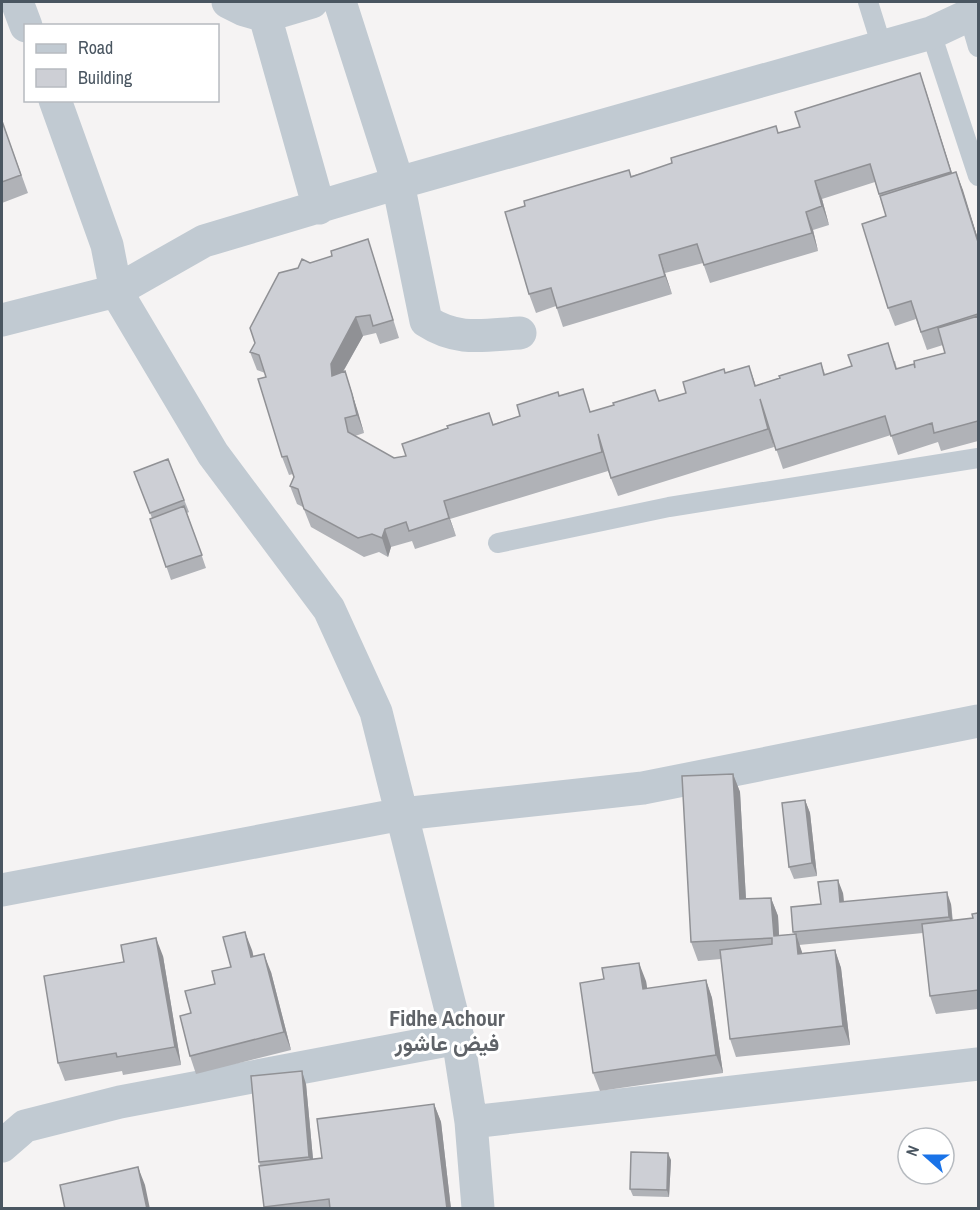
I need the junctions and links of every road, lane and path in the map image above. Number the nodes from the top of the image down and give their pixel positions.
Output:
1 (17, 2) edge
2 (228, 2) edge
3 (312, 2) edge
4 (340, 2) edge
5 (868, 2) edge
6 (971, 10) edge
7 (265, 16) junction
8 (25, 24) edge
9 (931, 33) junction
10 (882, 47) junction
11 (978, 47) edge
12 (55, 102) edge
13 (978, 176) edge
14 (398, 183) junction
15 (319, 208) junction
16 (116, 291) junction
17 (2, 320) edge
18 (520, 333) dead end
19 (978, 458) edge
20 (498, 543) dead end
21 (978, 721) edge
22 (402, 814) junction
23 (2, 890) edge
24 (458, 1038) junction
25 (978, 1064) edge
26 (471, 1122) junction
27 (2, 1146) edge
28 (478, 1209) edge

1 - 8 street
2 - 7 street
3 - 7 street
4 - 14 street
5 - 10 lane
6 - 9 street
6 - 11 lane
7 - 15 street
9 - 10 street
9 - 13 lane
10 - 14 street
12 - 16 street
14 - 15 street
14 - 18 street
15 - 16 street
16 - 17 street
16 - 22 street
19 - 20 lane
21 - 22 street
22 - 23 street
22 - 24 street
24 - 26 street
24 - 27 street
25 - 26 street
26 - 28 street

